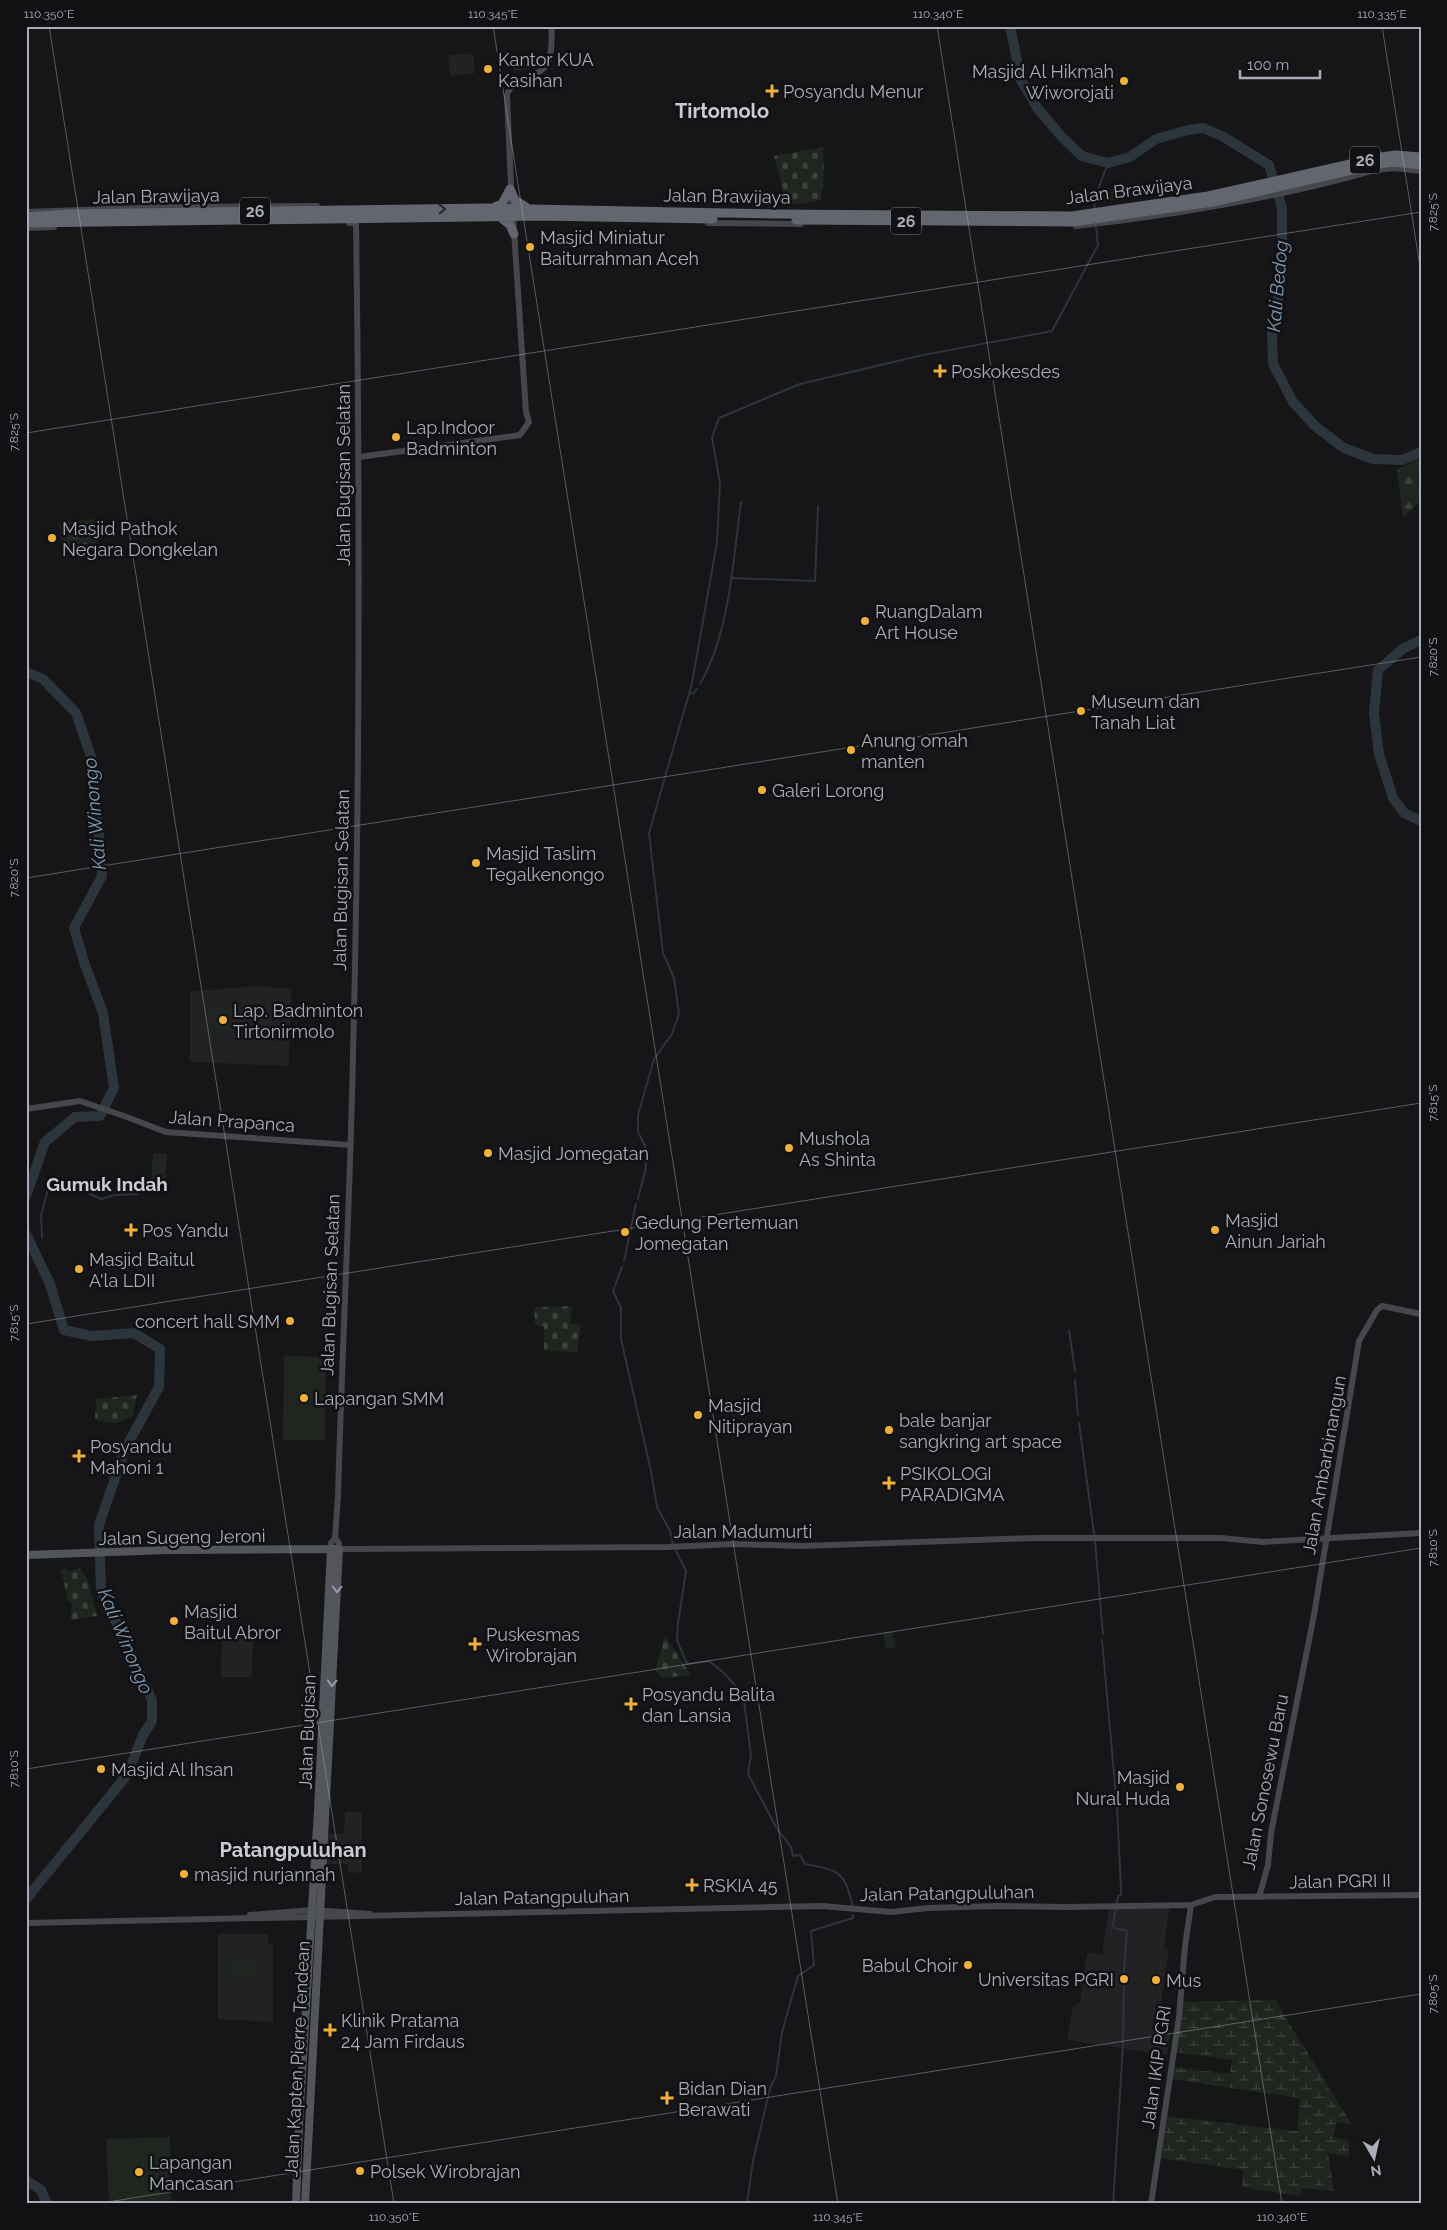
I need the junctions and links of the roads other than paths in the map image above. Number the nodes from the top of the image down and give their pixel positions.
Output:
1 (552, 26) edge
2 (1421, 153) edge
3 (1421, 157) edge
4 (1421, 164) edge
5 (1421, 171) edge
6 (1311, 177) junction
7 (1267, 187) junction
8 (510, 189) junction
9 (167, 210) junction
10 (26, 212) edge
11 (496, 212) junction
12 (512, 212) junction
13 (528, 212) junction
14 (1117, 213) junction
15 (26, 217) edge
16 (433, 217) junction
17 (356, 222) junction
18 (26, 223) edge
19 (26, 228) edge
20 (514, 234) junction
21 (359, 457) junction
22 (26, 1109) edge
23 (350, 1145) junction
24 (1421, 1314) edge
25 (1421, 1534) edge
26 (1325, 1539) junction
27 (335, 1549) junction
28 (26, 1555) edge
29 (1301, 1674) joint
30 (1421, 1894) edge
31 (1259, 1897) junction
32 (1191, 1905) junction
33 (316, 1914) junction
34 (27, 1923) edge
35 (296, 2204) edge
36 (305, 2204) edge
37 (1151, 2204) edge

1 - 8 street
2 - 6 street
3 - 6 highway, Jalan Brawijaya / 26
4 - 6 highway, Jalan Brawijaya / 26
5 - 6 street
6 - 7 highway, Jalan Brawijaya / 26
7 - 14 highway
7 - 14 highway, Jalan Brawijaya / 26
7 - 14 street
8 - 11 highway
8 - 12 street
8 - 13 highway
9 - 10 street
9 -> 11 highway, Jalan Brawijaya / 26
9 - 15 highway, Jalan Brawijaya / 26
11 - 12 highway, Jalan Brawijaya / 26
11 - 16 highway, Jalan Brawijaya / 26
11 - 20 highway
12 - 13 highway, Jalan Brawijaya / 26
12 - 20 street
13 - 14 highway, Jalan Brawijaya / 26
13 - 14 highway, Jalan Brawijaya / 26
13 - 20 highway
16 - 17 highway
16 - 18 highway, Jalan Brawijaya / 26
17 - 19 street
17 - 21 street, Jalan Bugisan Selatan
20 - 21 street
21 - 23 street, Jalan Bugisan Selatan
22 - 23 street, Jalan Prapanca
23 - 27 street, Jalan Bugisan Selatan
24 - 26 street, Jalan Ambarbinangun
25 - 26 street, Jalan Madumurti
26 - 27 street, Jalan Madumurti
26 - 29 street, Jalan Ambarbinangun
27 - 28 main road, Jalan Sugeng Jeroni
27 - 33 main road, Jalan Bugisan
29 - 31 street, Jalan Sonosewu Baru
30 - 31 street, Jalan PGRI II
31 - 32 street, Jalan PGRI II
32 - 33 street, Jalan Patangpuluhan
32 - 37 street, Jalan IKIP PGRI
33 - 34 street, Jalan Patangpuluhan
33 - 35 main road, Jalan Kapten Pierre Tendean
33 - 36 main road, Jalan Kapten Pierre Tendean

